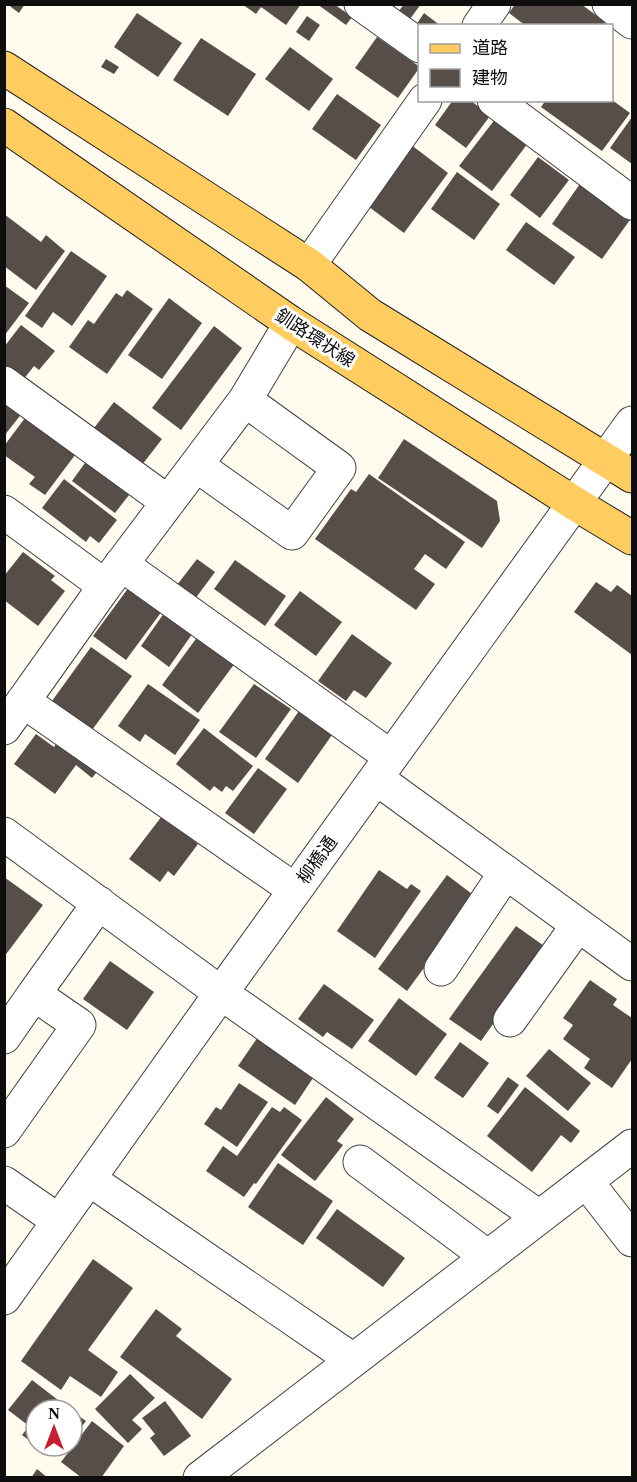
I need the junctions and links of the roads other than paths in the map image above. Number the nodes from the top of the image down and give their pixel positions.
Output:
1 (361, 4) edge
2 (494, 4) edge
3 (609, 4) edge
4 (633, 22) edge
5 (480, 24) edge
6 (418, 45) edge
7 (4, 68) edge
8 (424, 102) edge
9 (497, 102) edge
10 (4, 125) edge
11 (633, 203) edge
12 (309, 265) junction
13 (291, 323) junction
14 (4, 383) edge
15 (245, 400) junction
16 (633, 423) edge
17 (196, 465) junction
18 (619, 467) edge
19 (168, 502) junction
20 (574, 503) junction
21 (4, 512) edge
22 (633, 538) edge
23 (113, 575) junction
24 (23, 701) junction
25 (4, 728) edge
26 (384, 768) junction
27 (4, 834) edge
28 (506, 872) junction
29 (295, 890) junction
30 (99, 903) junction
31 (578, 925) junction
32 (633, 964) edge
33 (441, 969) dead end
34 (221, 993) junction
35 (34, 994) junction
36 (510, 1020) dead end
37 (4, 1036) edge
38 (4, 1131) edge
39 (633, 1146) edge
40 (360, 1162) dead end
41 (89, 1179) junction
42 (586, 1181) junction
43 (4, 1183) edge
44 (539, 1217) junction
45 (59, 1221) junction
46 (633, 1240) edge
47 (488, 1257) junction
48 (4, 1298) edge
49 (352, 1360) junction
50 (200, 1478) edge

1 - 6 street
2 - 5 street
3 - 4 street
7 - 12 main road
8 - 12 street
9 - 11 street
10 - 13 main road, 釧路環状線
12 - 18 main road
13 - 15 street
13 - 20 main road, 釧路環状線
14 - 19 street
15 - 17 street
15 - 17 street
16 - 18 street, 柳橋通
17 - 19 street
18 - 20 street, 柳橋通
19 - 23 street
20 - 22 main road, 釧路環状線
20 - 26 street, 柳橋通
21 - 23 street
23 - 24 street
23 - 26 street
24 - 25 street
24 - 29 street
26 - 28 street
26 - 29 street, 柳橋通
27 - 30 street
28 - 31 street
28 - 33 street
29 - 34 street, 柳橋通
30 - 34 street
30 - 35 street
31 - 32 street
31 - 36 street
34 - 41 street, 柳橋通
34 - 44 street
35 - 37 street
35 - 38 street
39 - 42 street
40 - 47 street
41 - 45 street, 柳橋通
41 - 49 street
42 - 44 street
42 - 46 street
43 - 45 street
44 - 47 street
45 - 48 street, 柳橋通
47 - 49 street
49 - 50 street

